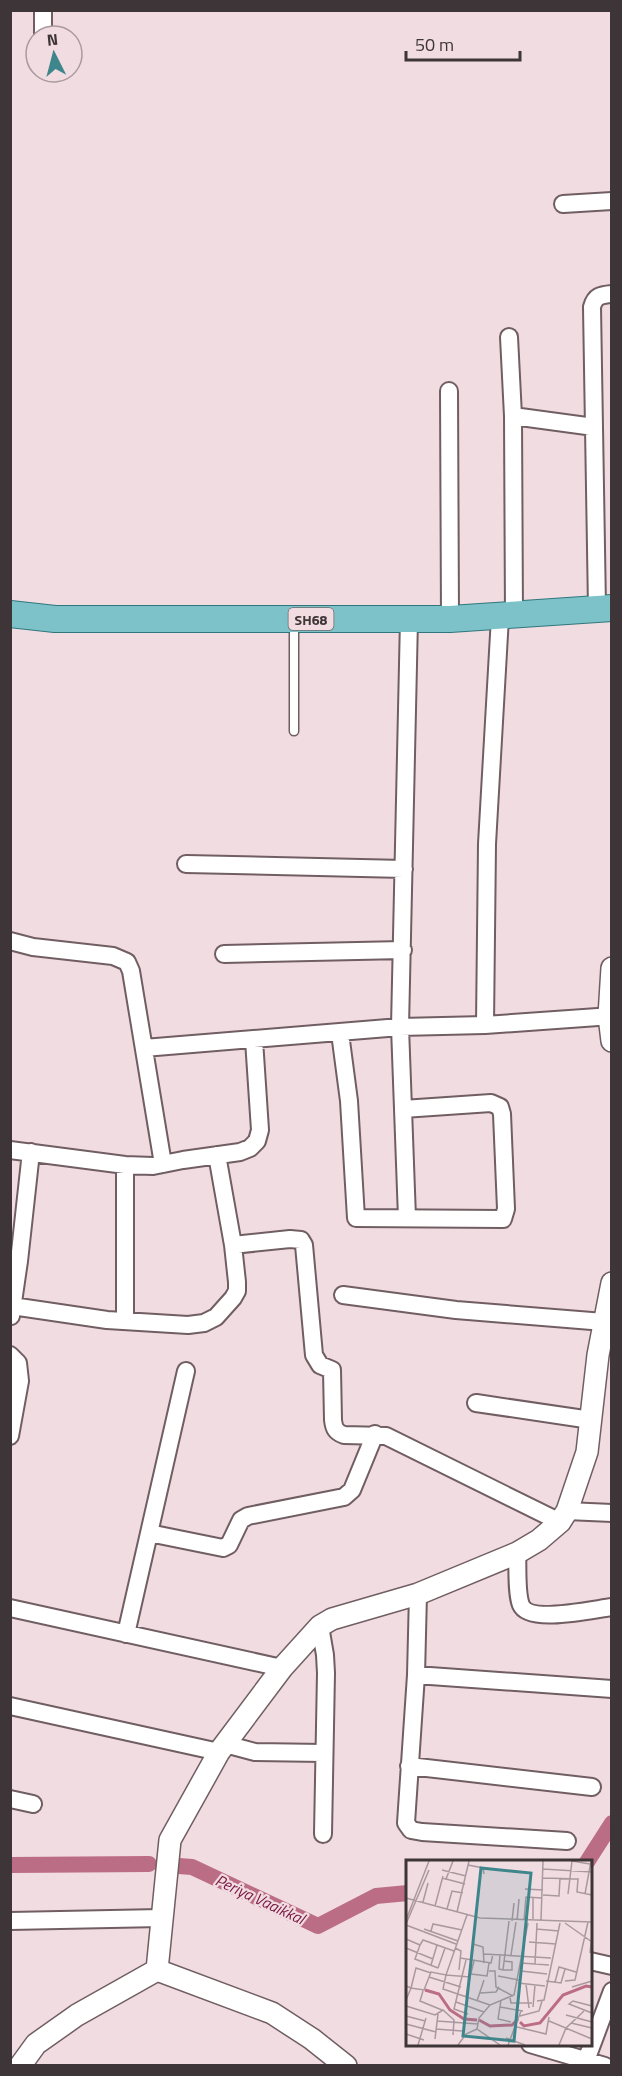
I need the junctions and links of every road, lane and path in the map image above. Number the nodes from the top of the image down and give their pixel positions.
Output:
1 (612, 201) edge
2 (563, 204) dead end
3 (612, 294) edge
4 (509, 338) dead end
5 (448, 391) dead end
6 (513, 416) junction
7 (594, 427) junction
8 (604, 608) edge
9 (10, 614) edge
10 (507, 616) junction
11 (294, 619) junction
12 (409, 619) junction
13 (450, 619) junction
14 (294, 731) dead end
15 (186, 864) dead end
16 (404, 869) junction
17 (10, 940) edge
18 (403, 950) junction
19 (224, 954) dead end
20 (612, 968) edge
21 (610, 1016) edge
22 (485, 1025) junction
23 (400, 1028) junction
24 (340, 1033) junction
25 (255, 1041) junction
26 (612, 1041) edge
27 (144, 1048) junction
28 (403, 1109) junction
29 (10, 1150) edge
30 (31, 1152) junction
31 (217, 1155) junction
32 (163, 1164) junction
33 (126, 1165) junction
34 (407, 1218) junction
35 (16, 1241) edge
36 (233, 1245) junction
37 (612, 1283) edge
38 (343, 1295) dead end
39 (11, 1312) edge
40 (125, 1321) junction
41 (604, 1322) junction
42 (10, 1355) edge
43 (605, 1355) edge
44 (186, 1371) dead end
45 (476, 1403) dead end
46 (591, 1420) junction
47 (375, 1434) junction
48 (10, 1437) edge
49 (612, 1513) edge
50 (563, 1517) junction
51 (149, 1533) junction
52 (517, 1553) junction
53 (418, 1594) junction
54 (612, 1607) edge
55 (10, 1608) edge
56 (320, 1626) junction
57 (126, 1634) junction
58 (282, 1668) junction
59 (416, 1675) junction
60 (612, 1689) edge
61 (10, 1706) edge
62 (222, 1748) junction
63 (324, 1753) junction
64 (409, 1766) junction
65 (592, 1787) dead end
66 (10, 1799) edge
67 (33, 1804) dead end
68 (323, 1834) dead end
69 (567, 1841) dead end
70 (161, 1918) junction
71 (10, 1921) edge
72 (592, 1961) edge
73 (612, 1966) edge
74 (157, 1970) junction
75 (612, 1991) edge
76 (592, 2044) edge
77 (536, 2046) edge
78 (591, 2046) edge
79 (585, 2063) edge
80 (20, 2066) edge
81 (346, 2066) edge
82 (605, 2066) edge

1 - 2 street
3 - 7 street
4 - 6 street
5 - 13 street
6 - 7 street
6 - 10 street
7 - 8 street
8 - 10 main road, SH68
9 - 11 main road, SH68
10 - 13 main road, SH68
10 - 22 street
11 - 12 main road, SH68
11 - 14 lane
12 - 13 main road, SH68
12 - 16 street
15 - 16 street
16 - 18 street
17 - 27 street
18 - 19 street
18 - 23 street
20 - 21 street
21 - 22 street
21 - 26 street
22 - 23 street
23 - 24 street
23 - 28 street
24 - 25 street
24 - 34 street
25 - 27 street
25 - 31 street
27 - 32 street
28 - 34 street
28 - 34 street
29 - 30 street
30 - 33 street
30 - 35 street
31 - 32 street
31 - 36 street
32 - 33 street
33 - 40 street
35 - 39 street
36 - 40 street
36 - 47 street
37 - 41 street
38 - 41 street
39 - 40 street
41 - 43 street
42 - 48 street
43 - 46 street
44 - 51 street
45 - 46 street
46 - 50 street
47 - 50 street
47 - 51 street
49 - 50 street
50 - 52 street
51 - 57 street
52 - 53 street
52 - 54 street
53 - 56 street
53 - 59 street
55 - 57 street
56 - 58 street
56 - 63 street
57 - 58 street
58 - 62 street
59 - 60 street
59 - 64 street
61 - 62 street
62 - 63 street
62 - 70 street
63 - 68 street
64 - 65 street
64 - 69 street
66 - 67 street
70 - 71 street
70 - 74 street
72 - 73 street
74 - 80 street
74 - 81 street
75 - 76 street
77 - 79 street
78 - 79 street
79 - 82 street

